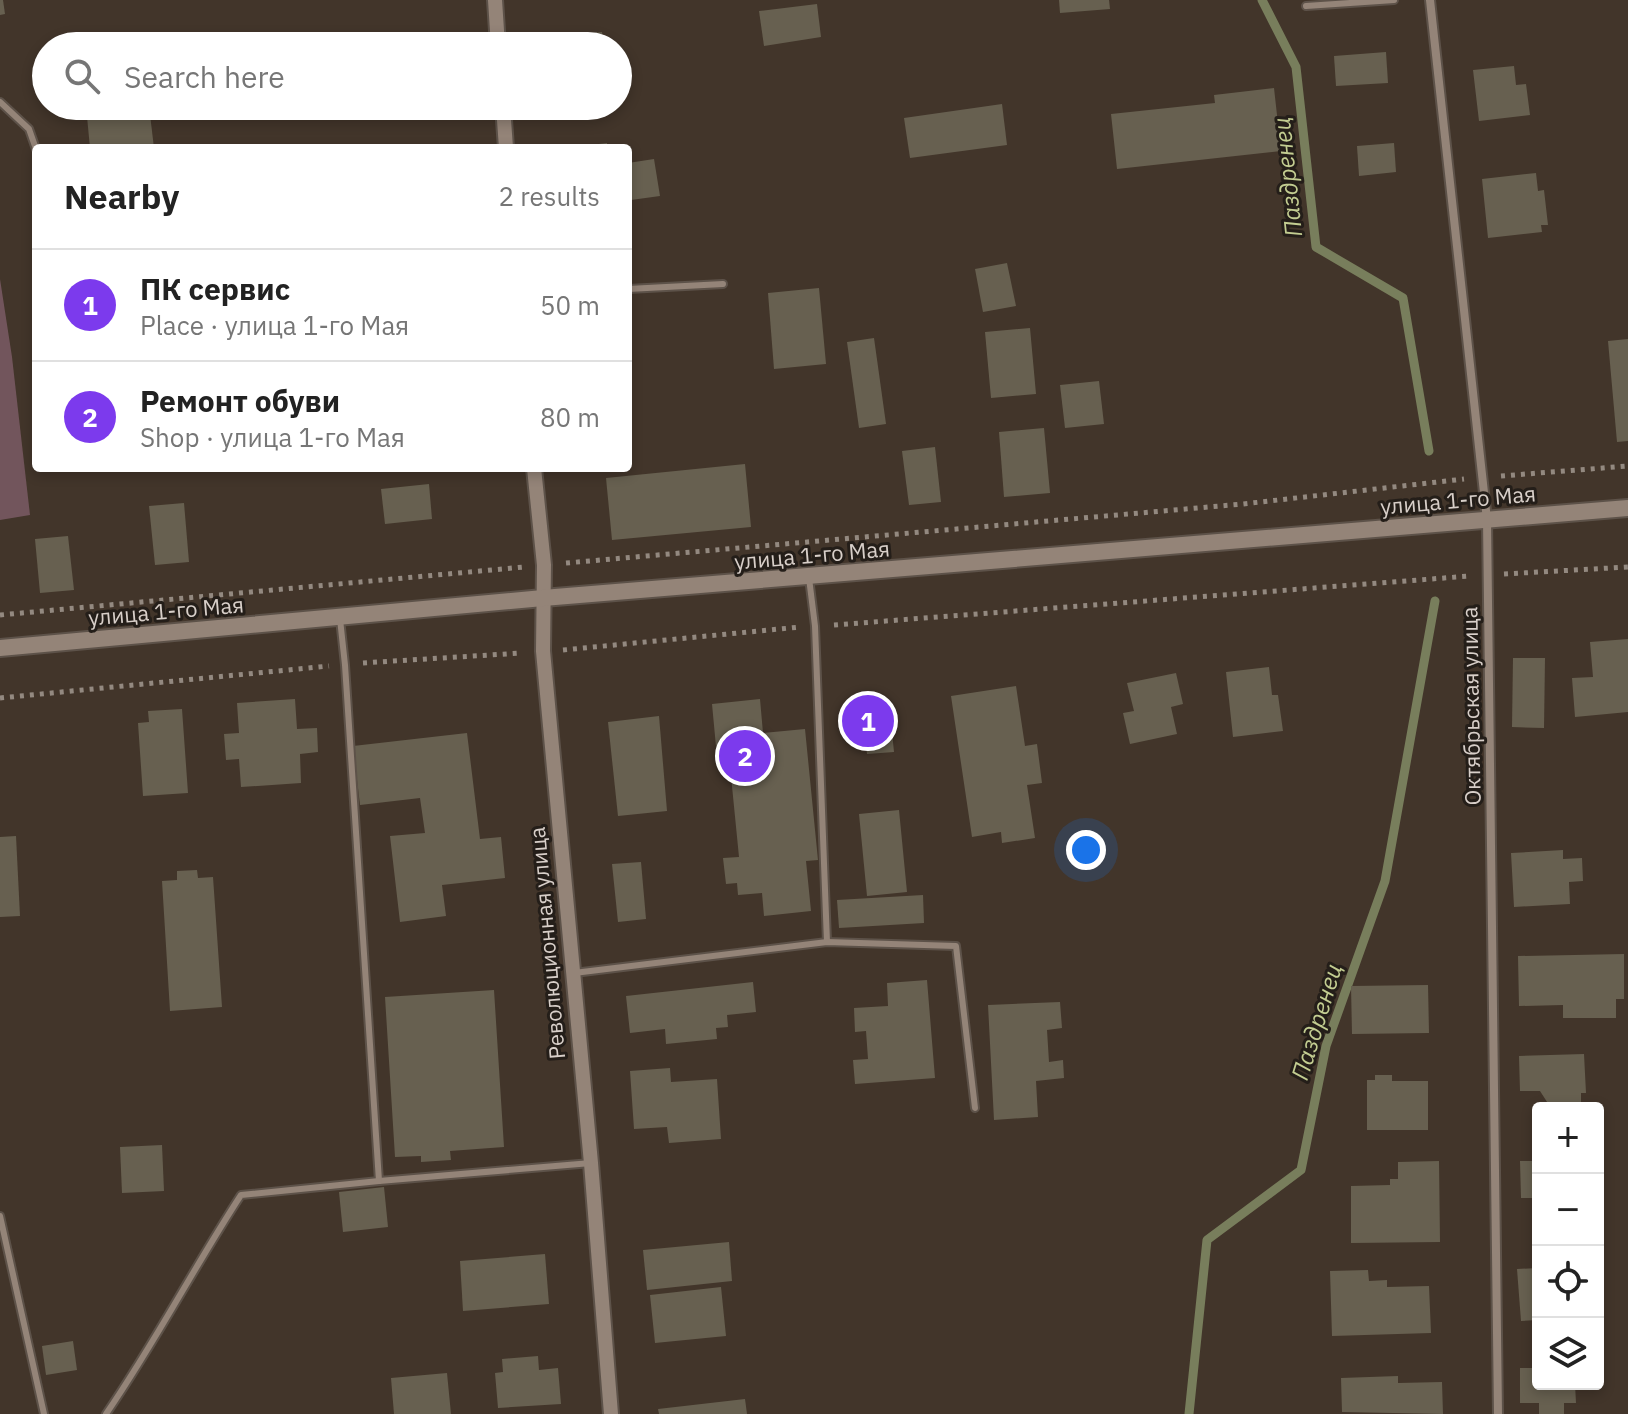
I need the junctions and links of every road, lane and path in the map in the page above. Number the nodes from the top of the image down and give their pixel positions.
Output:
1 (495, 0) edge
2 (1394, 0) edge
3 (1430, 0) edge
4 (1306, 6) dead end
5 (497, 32) edge
6 (0, 102) edge
7 (504, 120) edge
8 (34, 144) edge
9 (506, 144) edge
10 (723, 284) dead end
11 (632, 289) edge
12 (1628, 466) edge
13 (534, 472) edge
14 (1482, 477) junction
15 (1628, 508) edge
16 (1487, 520) junction
17 (544, 565) junction
18 (809, 578) junction
19 (543, 598) junction
20 (0, 615) edge
21 (340, 617) junction
22 (0, 648) edge
23 (827, 942) junction
24 (572, 974) junction
25 (975, 1108) dead end
26 (591, 1163) junction
27 (379, 1181) junction
28 (0, 1216) edge
29 (44, 1414) edge
30 (106, 1414) edge
31 (611, 1414) edge
32 (1498, 1414) edge

1 - 5 street
2 - 4 lane
3 - 14 street, Октябрьская улица
6 - 8 lane
7 - 9 street
10 - 11 lane
12 - 14 path
13 - 17 street, Революционная улица
14 - 16 street, Октябрьская улица
14 - 17 path
15 - 16 main road, улица 1-го Мая
16 - 18 main road, улица 1-го Мая
16 - 32 street, Октябрьская улица
17 - 19 street, Революционная улица
17 - 20 path
18 - 19 main road, улица 1-го Мая
18 - 23 lane
19 - 21 main road, улица 1-го Мая
19 - 24 street, Революционная улица
21 - 22 main road, улица 1-го Мая
21 - 27 lane
23 - 24 lane
23 - 25 lane
24 - 26 street, Революционная улица
26 - 27 lane
26 - 31 street, Революционная улица
27 - 30 lane
28 - 29 lane

